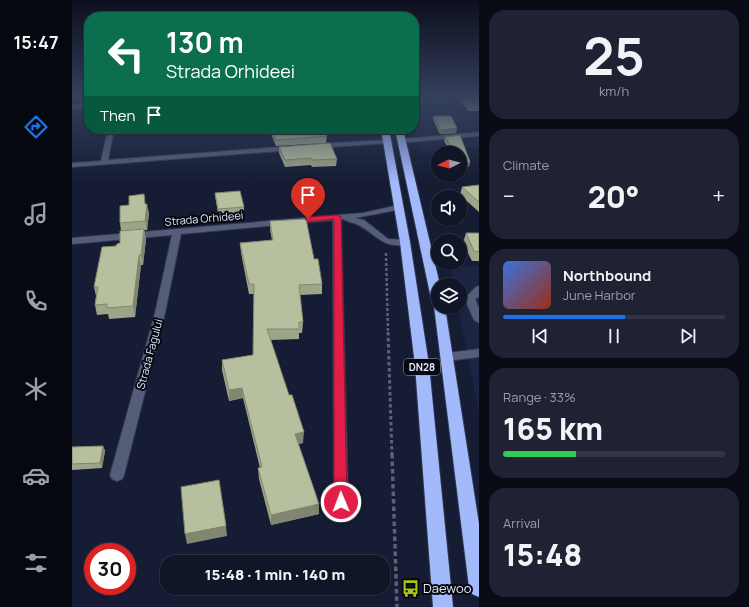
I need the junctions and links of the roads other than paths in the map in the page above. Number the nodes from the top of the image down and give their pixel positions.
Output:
1 (109, 134) edge
2 (400, 134) edge
3 (479, 134) edge
4 (386, 135) edge
5 (402, 141) junction
6 (311, 146) edge
7 (303, 147) edge
8 (104, 162) junction
9 (72, 165) edge
10 (399, 207) junction
11 (337, 217) junction
12 (177, 231) junction
13 (72, 241) edge
14 (405, 242) junction
15 (433, 278) edge
16 (479, 290) edge
17 (467, 298) edge
18 (467, 302) edge
19 (440, 314) edge
20 (479, 320) edge
21 (479, 353) edge
22 (447, 357) junction
23 (117, 475) dead end
24 (341, 502) dead end
25 (479, 583) edge
26 (479, 587) edge
27 (443, 607) edge

1 - 8 street
2 - 5 highway, DN28
3 - 5 street
4 - 6 street
4 - 10 highway, DN28
5 - 15 highway, DN28
7 - 8 street
8 - 9 street
10 - 11 street, Strada Orhideei
10 - 14 highway, DN28
11 - 12 street, Strada Orhideei
11 - 14 street
11 - 24 street
12 - 13 street, Strada Orhideei
12 - 23 street, Strada Fagului
14 - 27 highway, DN28
16 - 17 street
18 - 20 street
19 - 22 highway, DN28
21 - 22 street
22 - 25 highway, DN28
25 - 26 highway, DN28

